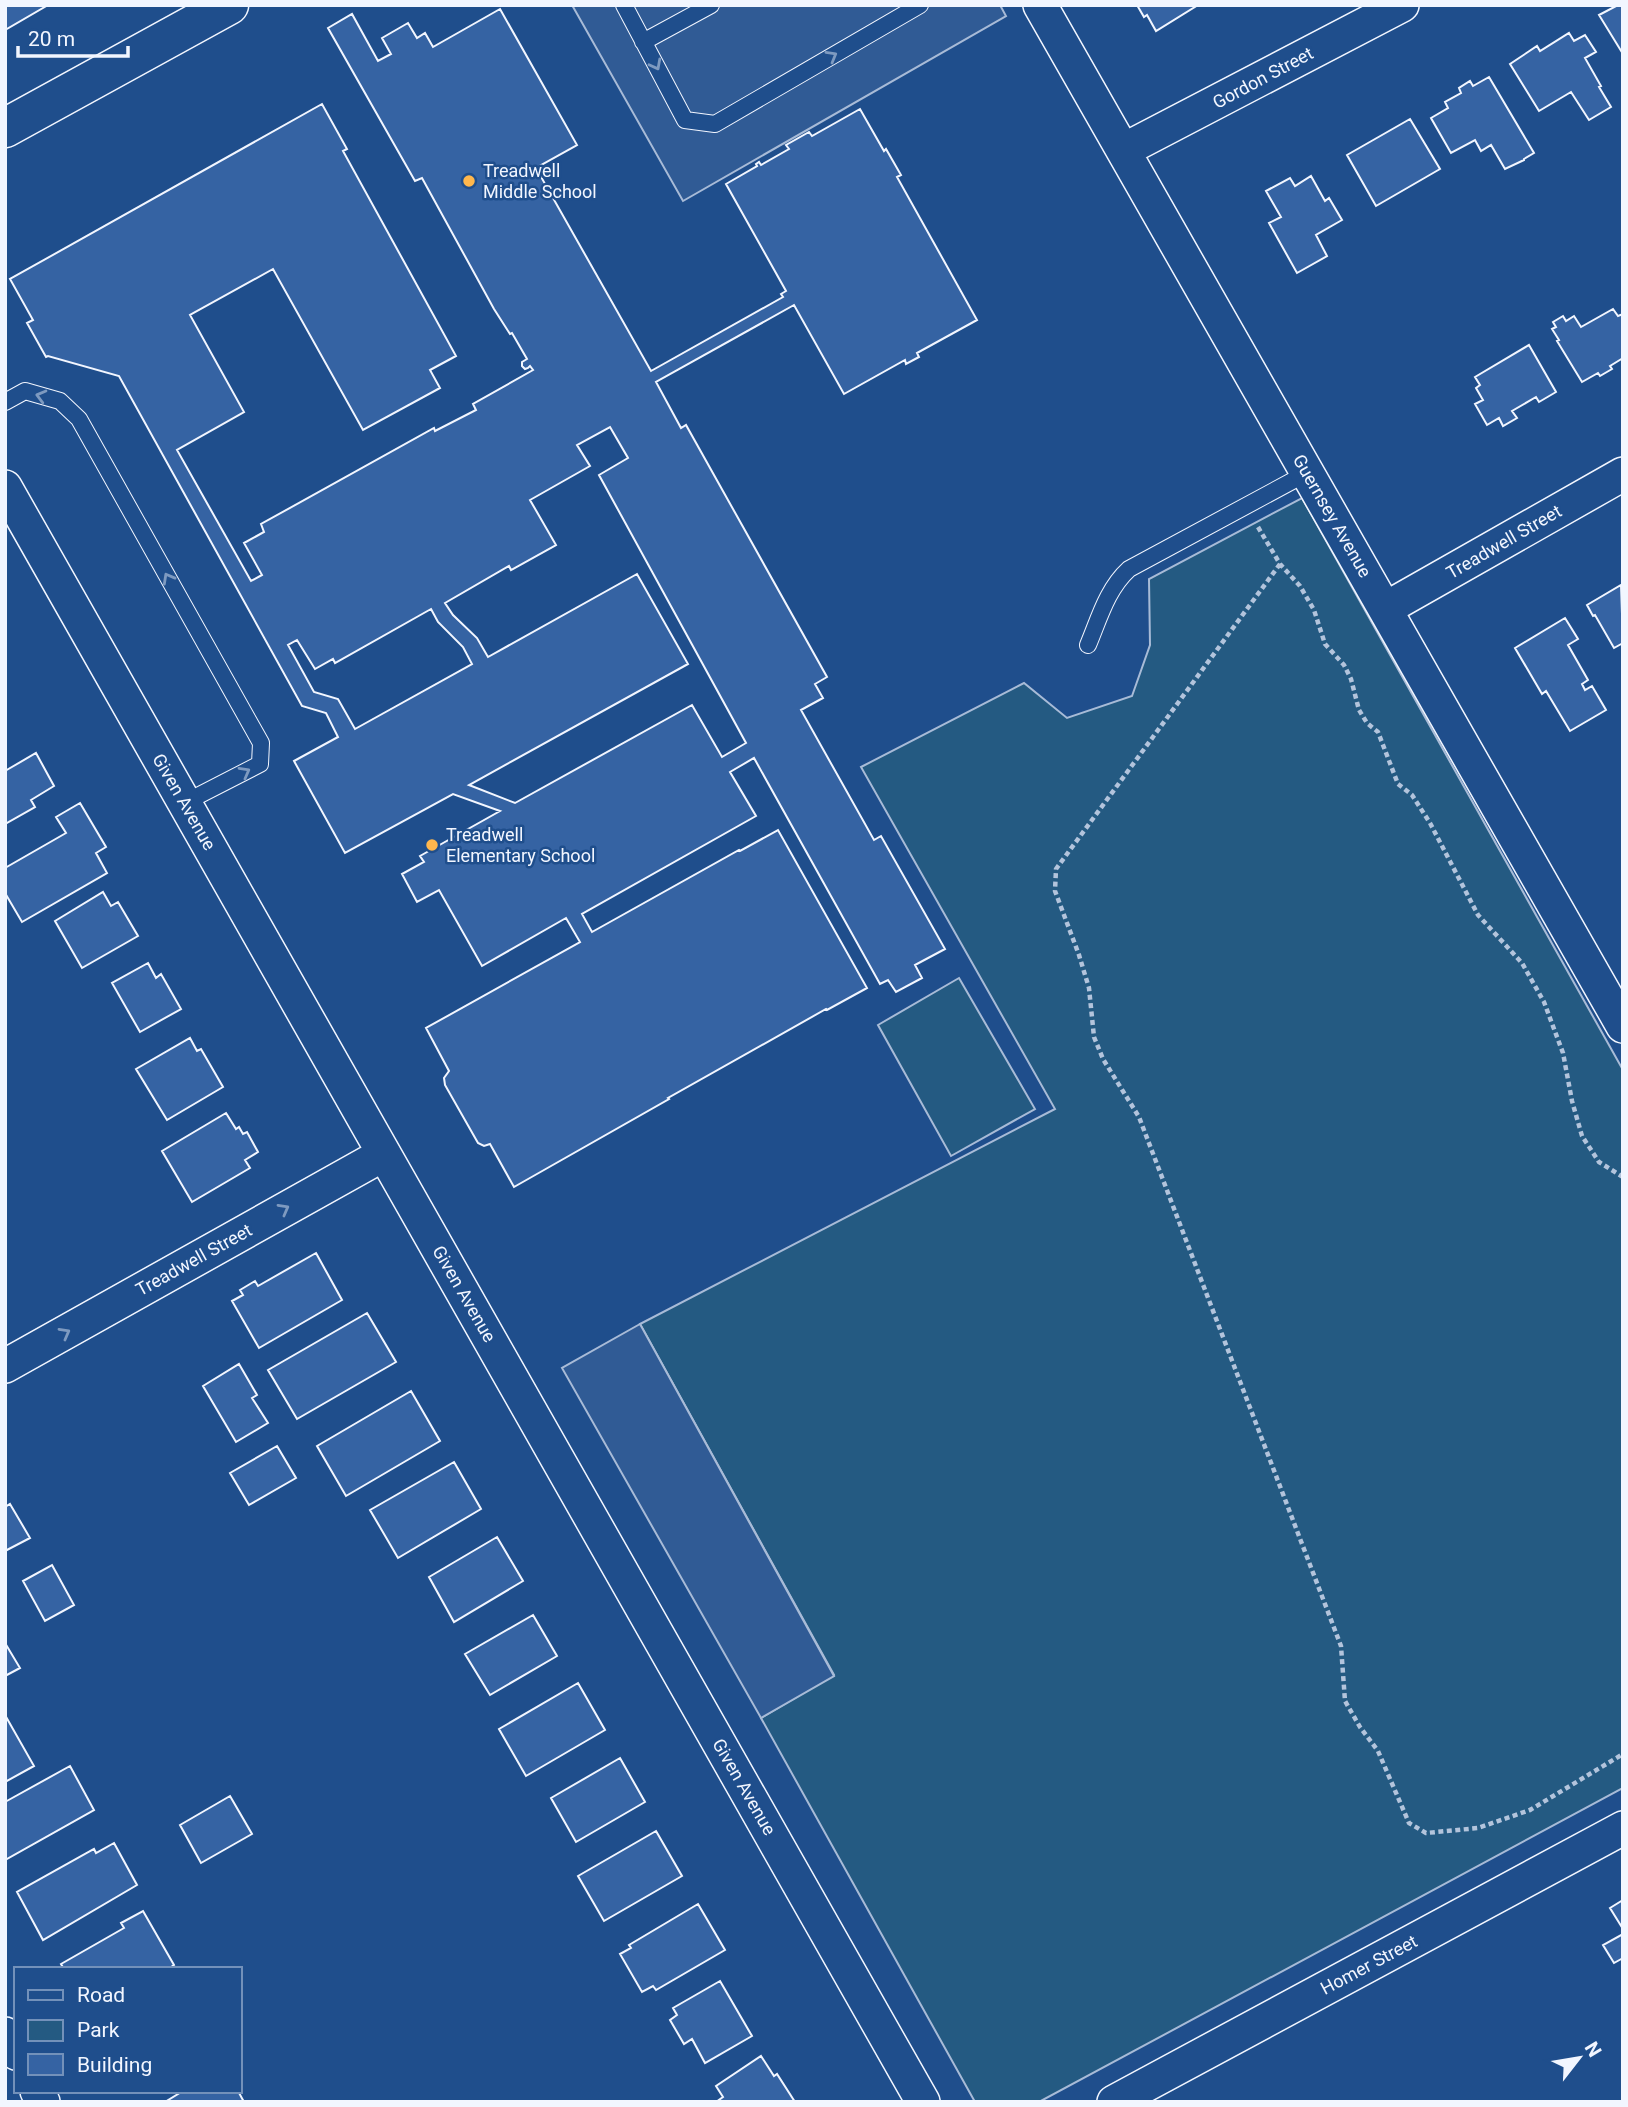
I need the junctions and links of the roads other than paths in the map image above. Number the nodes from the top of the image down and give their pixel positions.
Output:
1 (229, 5) edge
2 (624, 5) edge
3 (711, 5) edge
4 (919, 5) edge
5 (1040, 5) edge
6 (1402, 5) edge
7 (643, 42) junction
8 (5, 128) edge
9 (1124, 150) junction
10 (5, 402) edge
11 (1307, 473) junction
12 (1623, 474) edge
13 (5, 487) edge
14 (1385, 609) junction
15 (1088, 645) dead end
16 (184, 803) junction
17 (1623, 1026) edge
18 (384, 1154) junction
19 (5, 1366) edge
20 (1623, 1828) edge
21 (5, 2034) edge
22 (14, 2050) edge
23 (923, 2102) edge
24 (1114, 2102) edge

1 - 8 street
2 - 7 lane
3 - 7 lane
7 -> 4 lane
5 - 9 street, Guernsey Avenue
6 - 9 street, Gordon Street
9 - 11 street, Guernsey Avenue
16 -> 10 lane
11 - 14 street, Guernsey Avenue
11 - 15 lane
12 - 14 street, Treadwell Street
13 - 16 street, Given Avenue
14 - 17 street, Guernsey Avenue
16 - 18 street, Given Avenue
19 -> 18 street, Treadwell Street
18 - 23 street, Given Avenue
20 - 24 street, Homer Street
21 - 22 street

